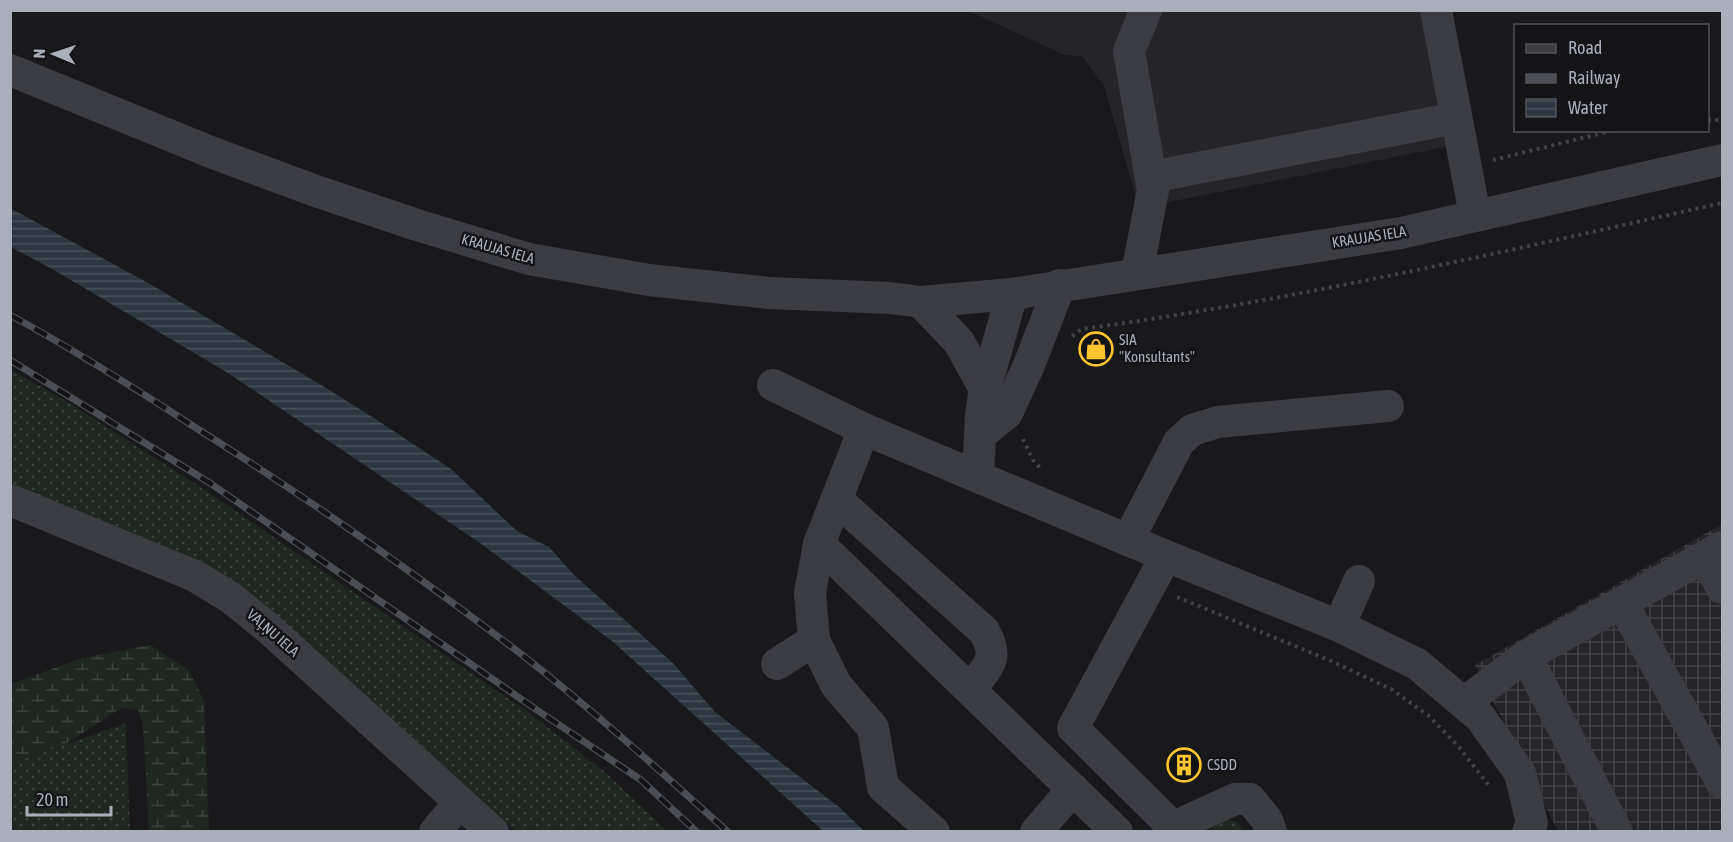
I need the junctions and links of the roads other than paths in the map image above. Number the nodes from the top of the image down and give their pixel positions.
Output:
1 (1146, 10) edge
2 (1436, 10) edge
3 (10, 70) edge
4 (1456, 118) junction
5 (1722, 160) edge
6 (1152, 177) junction
7 (1475, 215) junction
8 (1137, 273) junction
9 (1060, 285) junction
10 (1012, 294) junction
11 (921, 302) junction
12 (773, 385) dead end
13 (985, 389) junction
14 (1388, 406) dead end
15 (864, 429) junction
16 (980, 435) junction
17 (978, 476) junction
18 (10, 500) edge
19 (837, 500) junction
20 (1128, 540) junction
21 (819, 544) junction
22 (1714, 552) edge
23 (1166, 556) junction
24 (1359, 581) dead end
25 (1722, 588) edge
26 (1622, 603) junction
27 (1339, 626) junction
28 (814, 640) junction
29 (1526, 656) junction
30 (777, 664) dead end
31 (971, 689) junction
32 (1464, 704) junction
33 (1073, 728) junction
34 (1023, 740) junction
35 (1722, 783) edge
36 (1073, 789) junction
37 (460, 802) junction
38 (1176, 829) edge
39 (435, 831) edge
40 (493, 831) edge
41 (934, 831) edge
42 (1036, 831) edge
43 (1117, 831) edge
44 (1271, 831) edge
45 (1528, 831) edge
46 (1617, 831) edge

1 - 6 street
2 - 4 street
3 - 11 street, KRAUJAS IELA
4 - 6 street
4 - 7 street
5 - 7 street, KRAUJAS IELA
6 - 8 street
7 - 8 street, KRAUJAS IELA
8 - 9 street, KRAUJAS IELA
9 - 10 street, KRAUJAS IELA
9 - 16 street
10 - 11 street, KRAUJAS IELA
10 - 13 street
11 - 13 street
12 - 15 street
13 - 16 street
14 - 20 street
15 - 17 street
15 - 19 street
16 - 17 street
17 - 20 street
18 - 37 street, VAĻŅU IELA
19 - 21 street
19 - 31 street
20 - 23 street
21 - 28 street
21 - 31 street
22 - 25 street
22 - 26 street
23 - 27 street
23 - 33 street
24 - 27 street
26 - 29 street
26 - 35 street
27 - 32 street
28 - 30 street
28 - 41 street
29 - 32 street
29 - 46 street
31 - 34 street
32 - 45 street
33 - 34 street
33 - 38 street
34 - 36 street
36 - 42 street
36 - 43 street
37 - 39 street
37 - 40 street, VAĻŅU IELA
38 - 44 street

